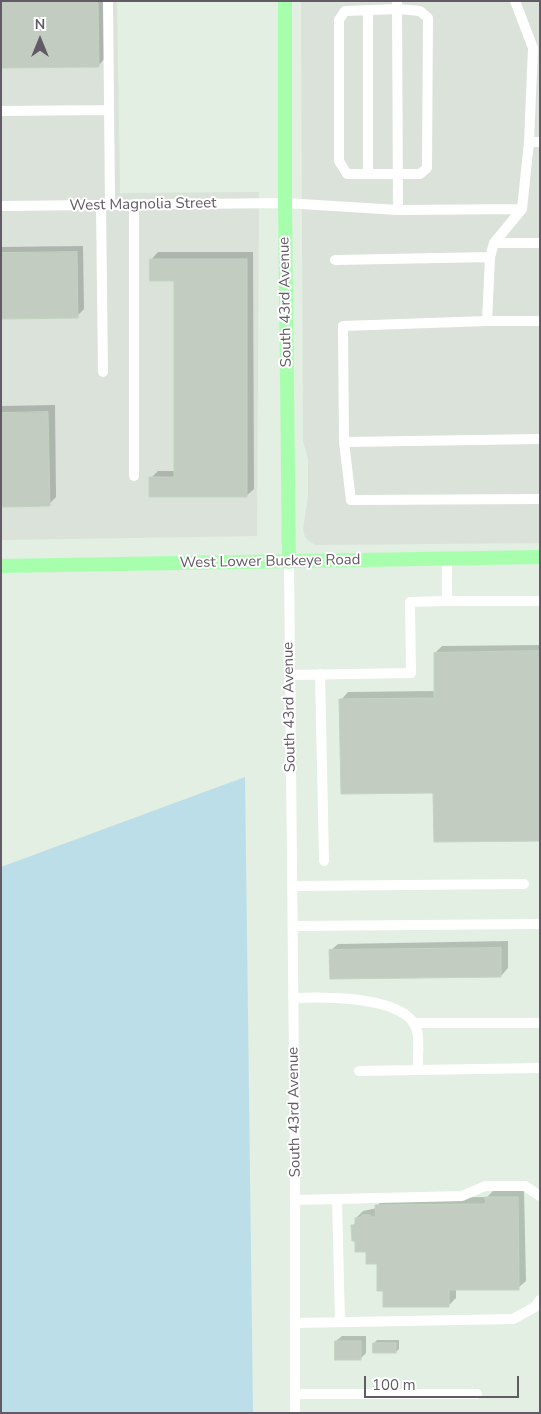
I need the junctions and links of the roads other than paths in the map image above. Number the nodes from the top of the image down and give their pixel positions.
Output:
1 (108, 1) edge
2 (285, 1) edge
3 (515, 1) edge
4 (398, 5) edge
5 (368, 10) junction
6 (536, 48) edge
7 (109, 110) junction
8 (1, 111) edge
9 (529, 142) junction
10 (540, 142) edge
11 (368, 174) junction
12 (398, 174) junction
13 (285, 203) junction
14 (106, 205) junction
15 (134, 205) junction
16 (1, 206) edge
17 (398, 210) junction
18 (522, 210) junction
19 (494, 243) junction
20 (540, 243) edge
21 (490, 257) junction
22 (335, 260) dead end
23 (487, 321) junction
24 (540, 321) edge
25 (102, 372) dead end
26 (540, 439) edge
27 (344, 442) junction
28 (134, 476) dead end
29 (540, 499) edge
30 (540, 557) edge
31 (447, 559) junction
32 (289, 562) junction
33 (1, 566) edge
34 (540, 601) edge
35 (447, 602) junction
36 (320, 674) junction
37 (290, 675) junction
38 (324, 861) dead end
39 (524, 884) dead end
40 (292, 886) junction
41 (540, 924) edge
42 (293, 926) junction
43 (294, 998) junction
44 (413, 1023) junction
45 (540, 1023) edge
46 (540, 1068) edge
47 (418, 1070) junction
48 (359, 1071) dead end
49 (540, 1196) edge
50 (337, 1199) junction
51 (295, 1200) junction
52 (540, 1300) edge
53 (340, 1322) junction
54 (295, 1323) junction
55 (295, 1394) junction
56 (477, 1394) dead end
57 (295, 1413) edge

1 - 7 street
2 - 13 main road, South 43rd Avenue
3 - 6 street
4 - 5 street
4 - 12 street
4 - 12 street
5 - 11 street
5 - 11 street
6 - 9 street
7 - 8 street
7 - 14 street
9 - 10 street
9 - 18 street
11 - 12 street
12 - 17 street
13 - 15 street, West Magnolia Street
13 - 17 street, West Magnolia Street
13 - 32 main road, South 43rd Avenue
14 - 15 street, West Magnolia Street
14 - 16 street, West Magnolia Street
14 - 25 street
15 - 28 street
17 - 18 street, West Magnolia Street
18 - 19 street
19 - 20 street
19 - 21 street
21 - 22 street
21 - 23 street
23 - 24 street
23 - 27 street
26 - 27 street
27 - 29 street
30 - 31 main road, West Lower Buckeye Road
31 - 32 main road, West Lower Buckeye Road
31 - 35 street
32 - 33 main road, West Lower Buckeye Road
32 - 37 street, South 43rd Avenue
34 - 35 street
35 - 36 street
36 - 37 street
36 - 38 street
37 - 40 street, South 43rd Avenue
39 - 40 street
40 - 42 street, South 43rd Avenue
41 - 42 street
42 - 43 street, South 43rd Avenue
43 - 44 street
43 - 51 street, South 43rd Avenue
44 - 45 street
44 - 47 street
46 - 47 street
47 - 48 street
49 - 50 street
50 - 51 street
50 - 53 street
51 - 54 street, South 43rd Avenue
52 - 53 street
53 - 54 street
54 - 55 street, South 43rd Avenue
55 - 56 street
55 - 57 street, South 43rd Avenue

